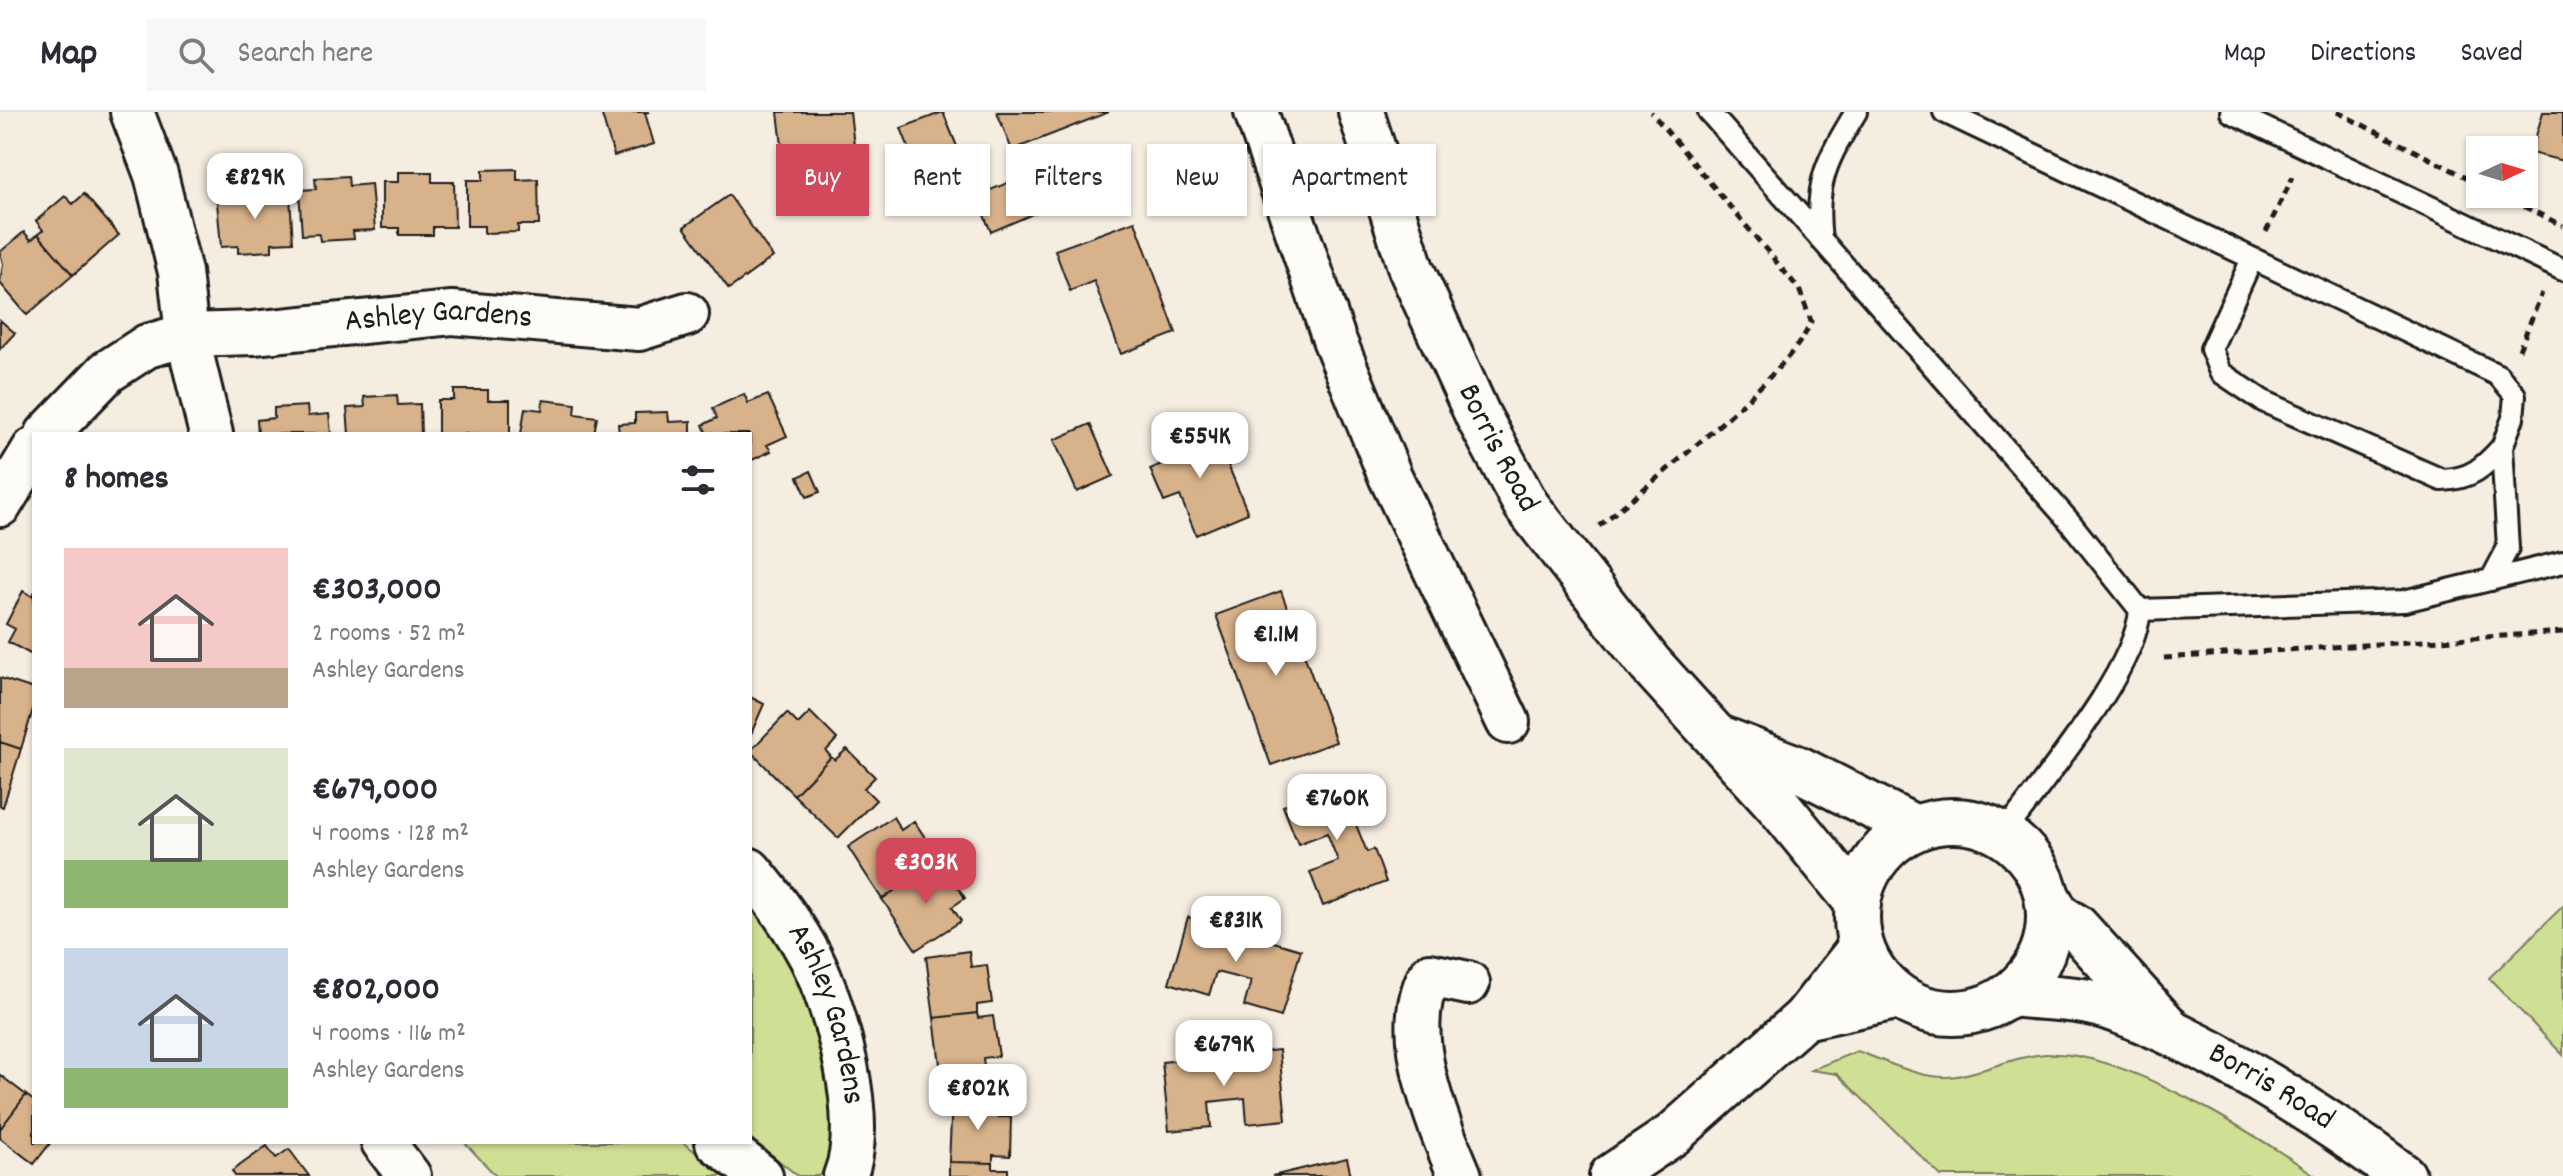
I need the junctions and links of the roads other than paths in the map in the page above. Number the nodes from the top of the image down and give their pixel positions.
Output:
1 (132, 112) edge
2 (1256, 112) edge
3 (1361, 112) edge
4 (1709, 112) edge
5 (1856, 112) edge
6 (1944, 112) edge
7 (2231, 112) edge
8 (1821, 240) junction
9 (2252, 259) junction
10 (2558, 268) edge
11 (687, 314) dead end
12 (187, 335) junction
13 (49, 432) edge
14 (211, 432) edge
15 (2502, 447) junction
16 (32, 452) edge
17 (0, 505) edge
18 (2563, 562) edge
19 (2491, 580) junction
20 (2140, 610) junction
21 (1508, 722) dead end
22 (1716, 737) junction
23 (1915, 828) junction
24 (2003, 835) junction
25 (752, 873) edge
26 (2048, 898) junction
27 (1859, 925) junction
28 (1468, 983) dead end
29 (2011, 994) junction
30 (1900, 997) junction
31 (1804, 1018) junction
32 (2174, 1036) junction
33 (385, 1144) edge
34 (720, 1144) edge
35 (409, 1176) edge
36 (761, 1176) edge
37 (845, 1176) edge
38 (1460, 1176) edge
39 (1611, 1176) edge
40 (2403, 1176) edge

1 - 12 street
2 - 21 street
3 - 22 street, Borris Road
4 - 8 lane
5 - 8 lane
6 - 9 lane
7 - 10 lane
8 - 20 lane
9 - 15 lane
9 - 15 lane
11 - 12 street, Ashley Gardens
12 - 13 street, Ashley Gardens
12 - 14 street
15 - 19 lane
16 - 17 street
18 - 19 lane
19 - 20 lane
20 - 24 lane
22 - 23 street, Borris Road
22 - 27 street, Borris Road
23 - 24 street
23 - 27 street
24 - 26 street
25 - 37 street, Ashley Gardens
26 - 29 street
26 - 32 street, Borris Road
27 - 30 street
27 - 31 street
28 - 38 street
29 - 30 street
29 - 32 street, Borris Road
30 - 31 street
31 - 39 street
32 - 40 street, Borris Road
33 - 35 street
34 - 36 street

